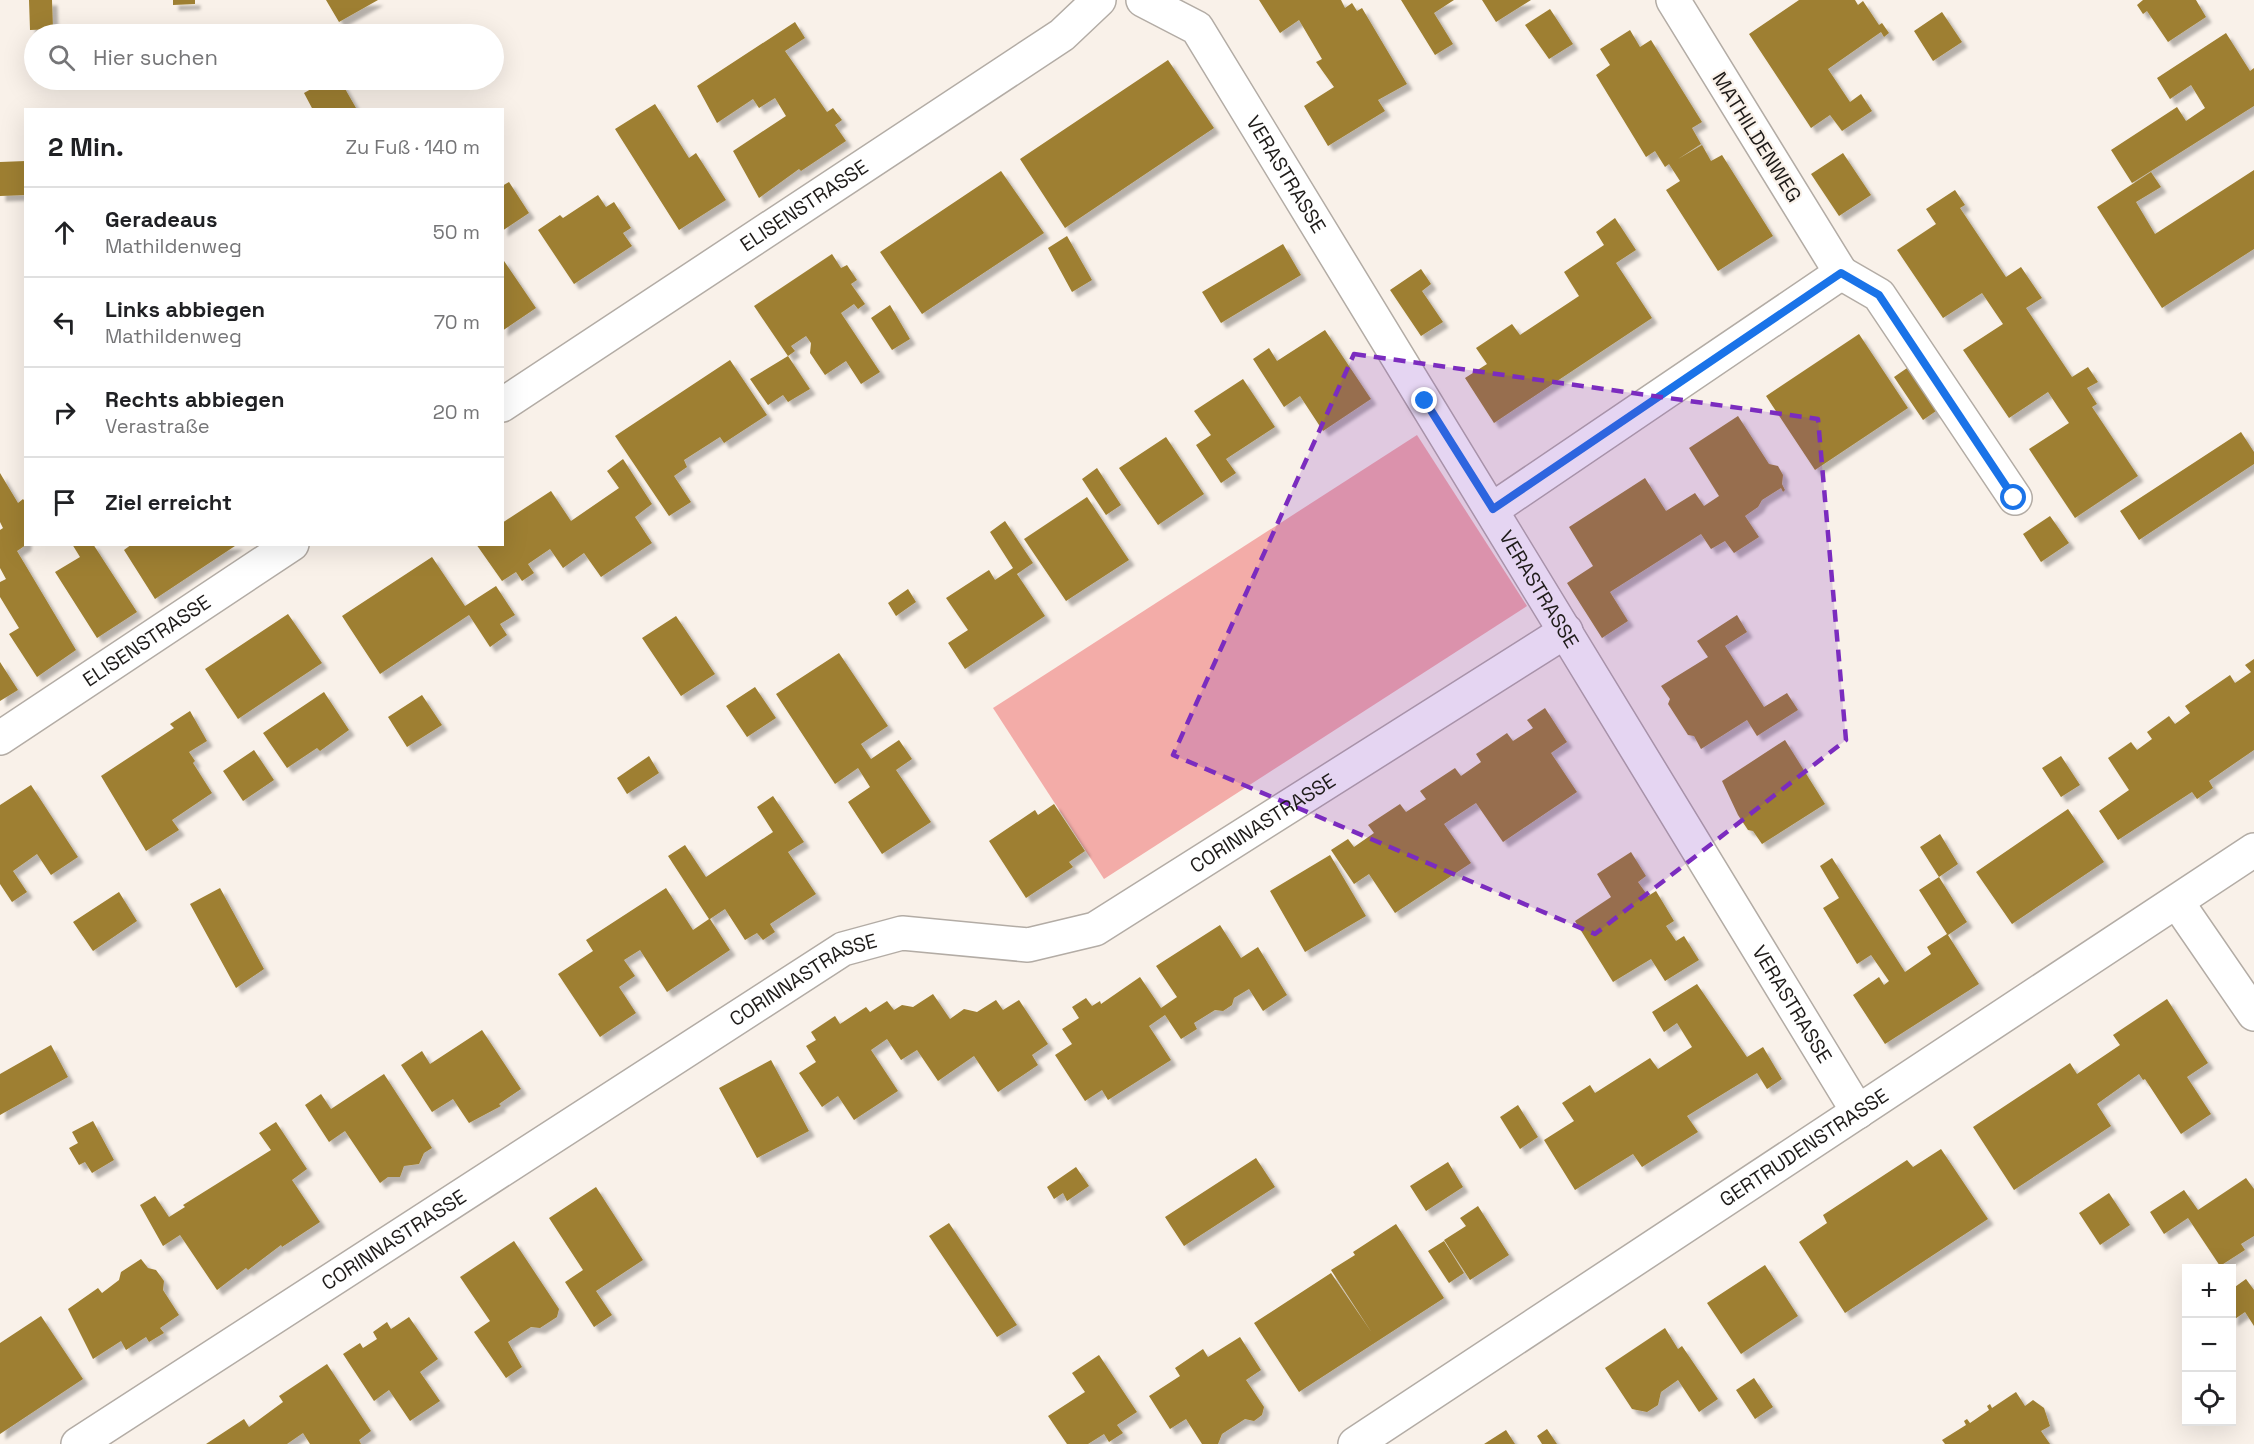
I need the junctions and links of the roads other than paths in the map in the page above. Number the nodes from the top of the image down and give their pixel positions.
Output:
1 (1099, 0) edge
2 (1143, 0) edge
3 (1673, 0) edge
4 (1841, 273) junction
5 (504, 404) edge
6 (2014, 498) dead end
7 (1493, 509) junction
8 (289, 546) edge
9 (1566, 631) junction
10 (0, 738) edge
11 (2254, 850) edge
12 (2177, 902) junction
13 (2254, 1014) edge
14 (1858, 1112) junction
15 (78, 1444) edge
16 (1355, 1444) edge

1 - 5 street, ELISENSTRASSE
2 - 7 street, VERASTRASSE
3 - 4 street, MATHILDENWEG
4 - 6 street, MATHILDENWEG
4 - 7 street
7 - 9 street, VERASTRASSE
8 - 10 street, ELISENSTRASSE
9 - 14 street, VERASTRASSE
9 - 15 street, CORINNASTRASSE
11 - 12 street, GERTRUDENSTRASSE
12 - 13 street
12 - 14 street, GERTRUDENSTRASSE
14 - 16 street, GERTRUDENSTRASSE

